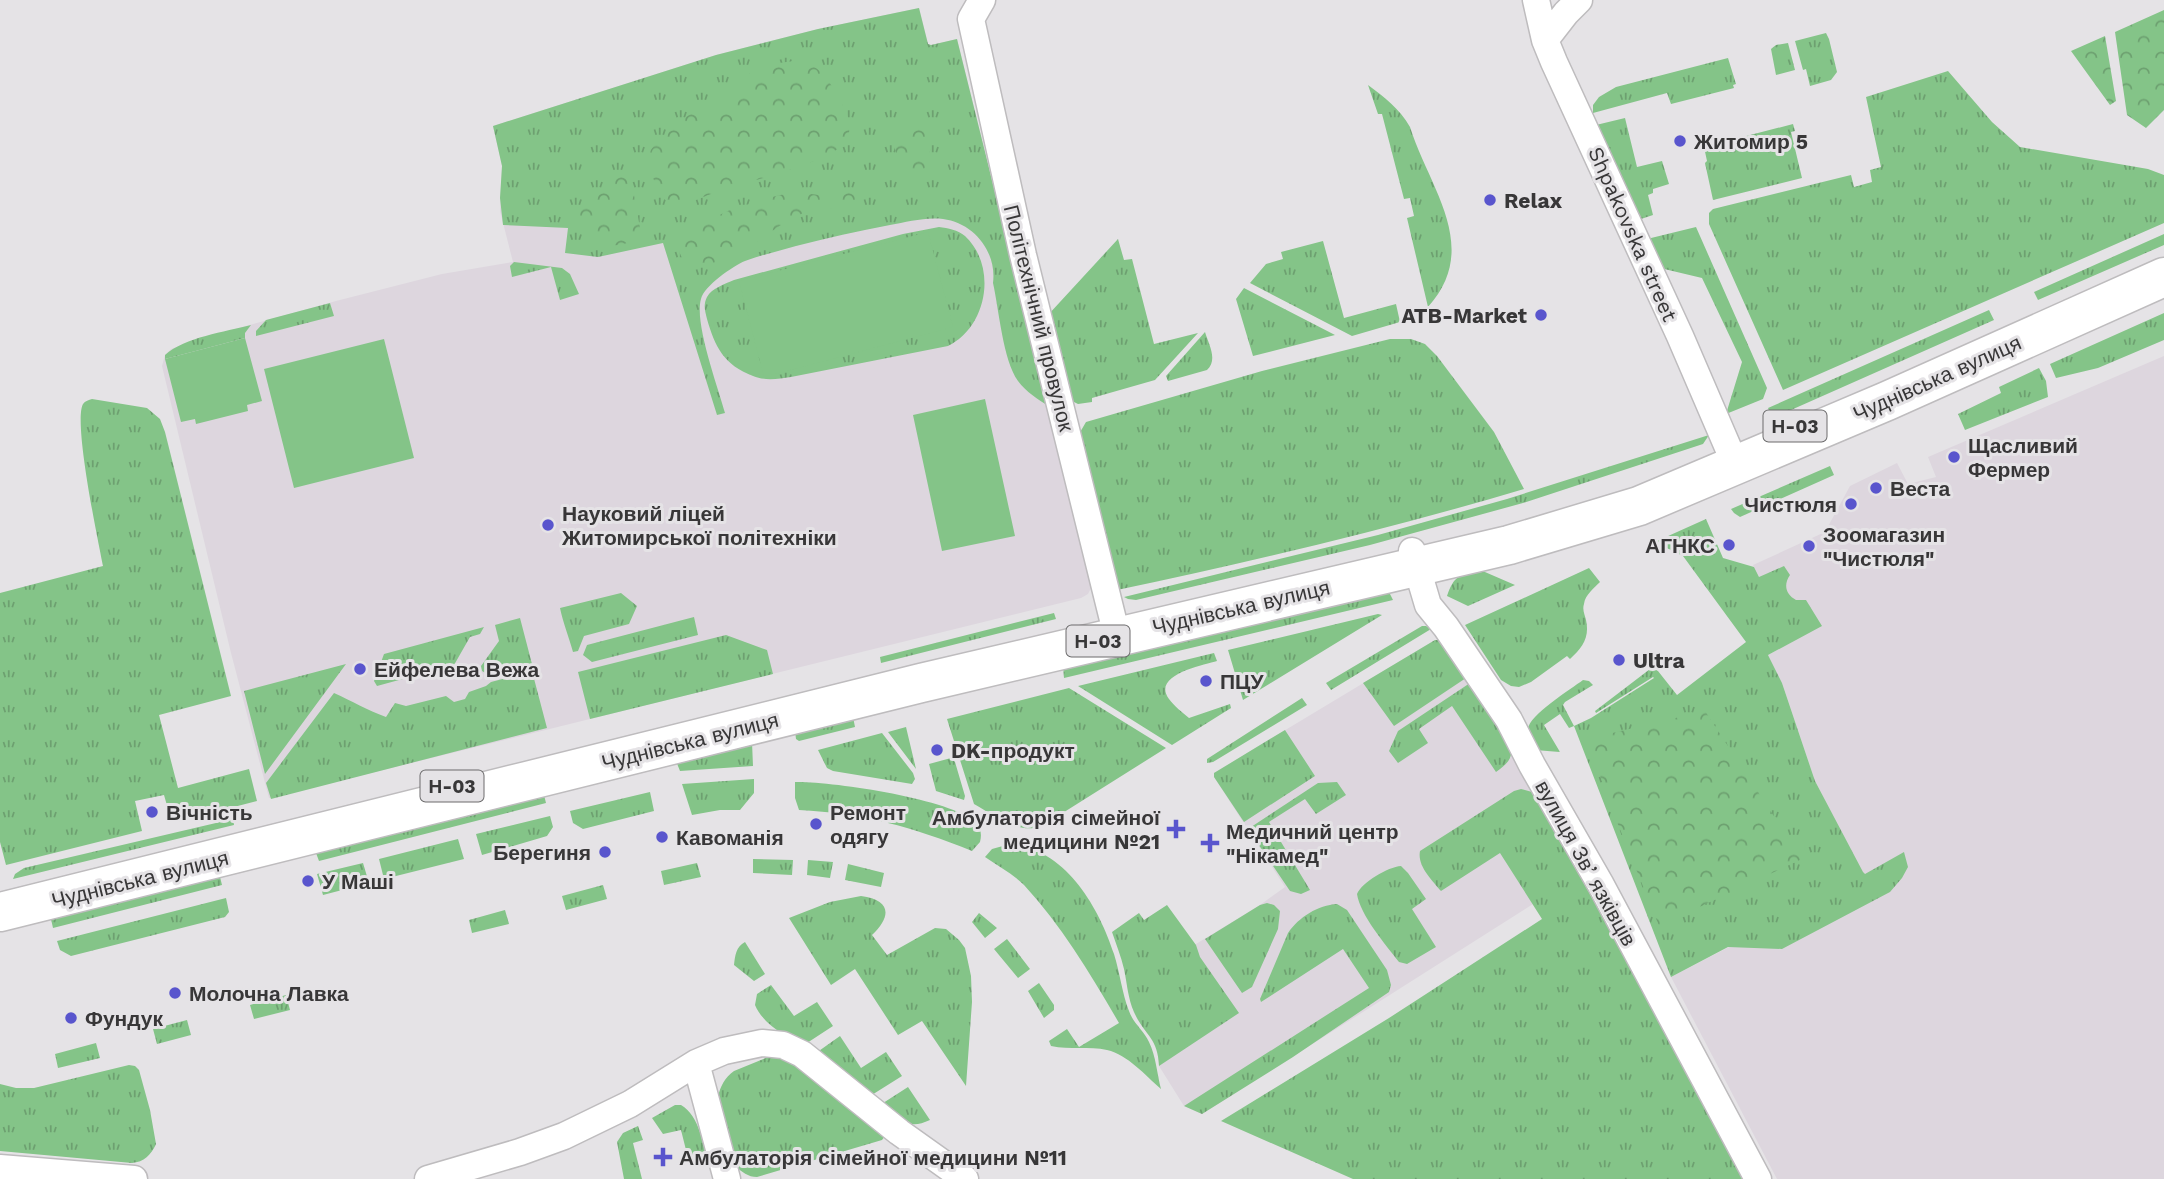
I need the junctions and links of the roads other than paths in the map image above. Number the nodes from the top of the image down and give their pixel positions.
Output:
1 (982, 0) edge
2 (1536, 0) edge
3 (1579, 0) edge
4 (1545, 40) junction
5 (2164, 262) edge
6 (2164, 277) edge
7 (1733, 459) junction
8 (1414, 559) junction
9 (1115, 629) junction
10 (0, 898) edge
11 (0, 912) edge
12 (696, 1063) junction
13 (0, 1168) edge
14 (134, 1179) edge
15 (428, 1179) edge
16 (727, 1179) edge
17 (965, 1179) edge
18 (1758, 1179) edge

1 - 9 street, Політехнічний провулок
2 - 4 street, Shpakovska street
3 - 4 street
4 - 7 street, Shpakovska street
5 - 7 main road, Чуднівська вулиця / Н-03
6 - 7 main road, Чуднівська вулиця / Н-03
7 - 8 main road, Чуднівська вулиця / Н-03
8 - 9 main road, Чуднівська вулиця / Н-03
8 - 18 street, вулиця Звʼязківців
9 - 10 main road, Чуднівська вулиця / Н-03
9 - 11 main road, Чуднівська вулиця / Н-03
12 - 15 street
12 - 16 street
12 - 17 street
13 - 14 street

